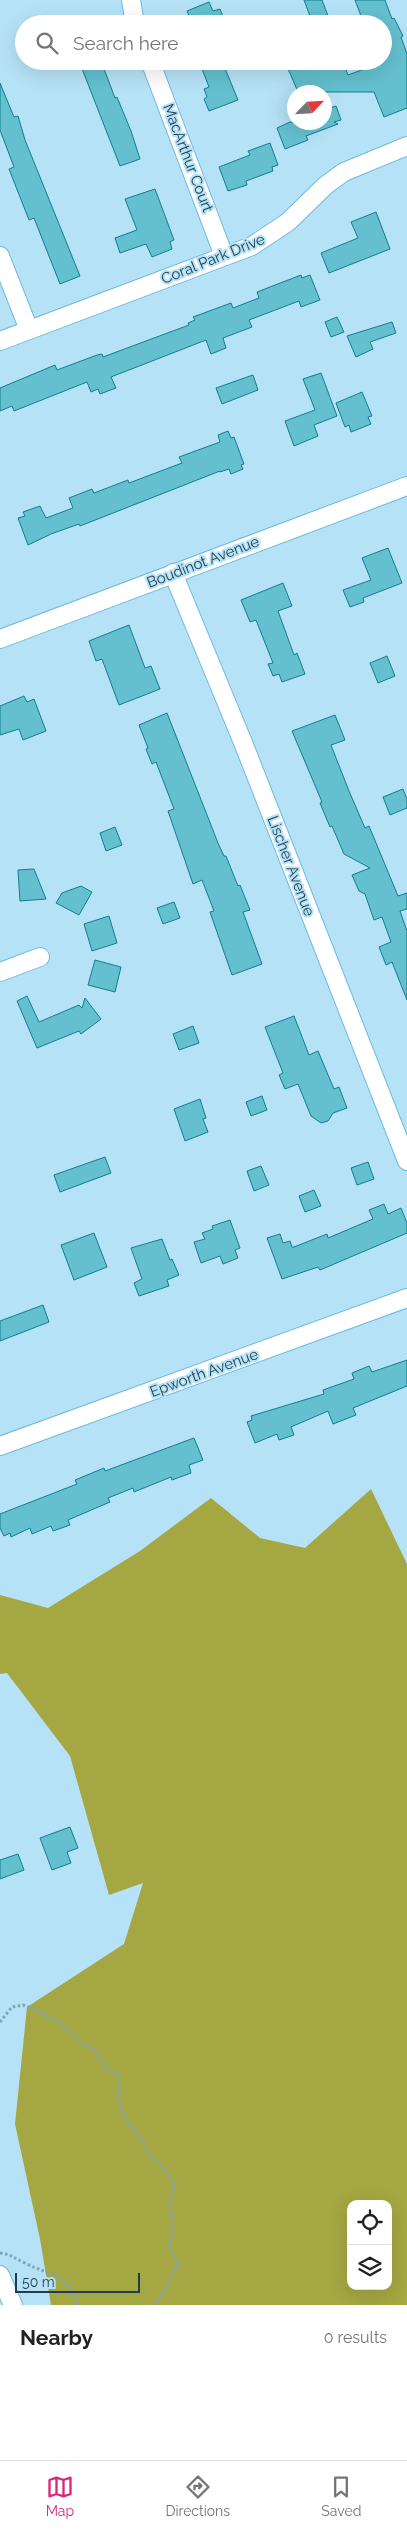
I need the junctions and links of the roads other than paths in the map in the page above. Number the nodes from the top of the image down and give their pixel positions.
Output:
1 (130, 0) edge
2 (134, 15) edge
3 (153, 70) edge
4 (407, 146) edge
5 (0, 256) edge
6 (224, 256) junction
7 (29, 330) junction
8 (0, 341) edge
9 (407, 486) edge
10 (173, 573) junction
11 (0, 639) edge
12 (40, 957) dead end
13 (0, 972) edge
14 (407, 1161) edge
15 (407, 1298) edge
16 (0, 1446) edge
17 (0, 2275) edge
18 (13, 2305) edge

1 - 2 street
3 - 6 street, MacArthur Court
4 - 6 street, Coral Park Drive
5 - 7 street
6 - 7 street, Coral Park Drive
7 - 8 street, Coral Park Drive
9 - 10 street, Boudinot Avenue
10 - 11 street, Boudinot Avenue
10 - 14 street, Lischer Avenue
12 - 13 street
15 - 16 street, Epworth Avenue
17 - 18 street

